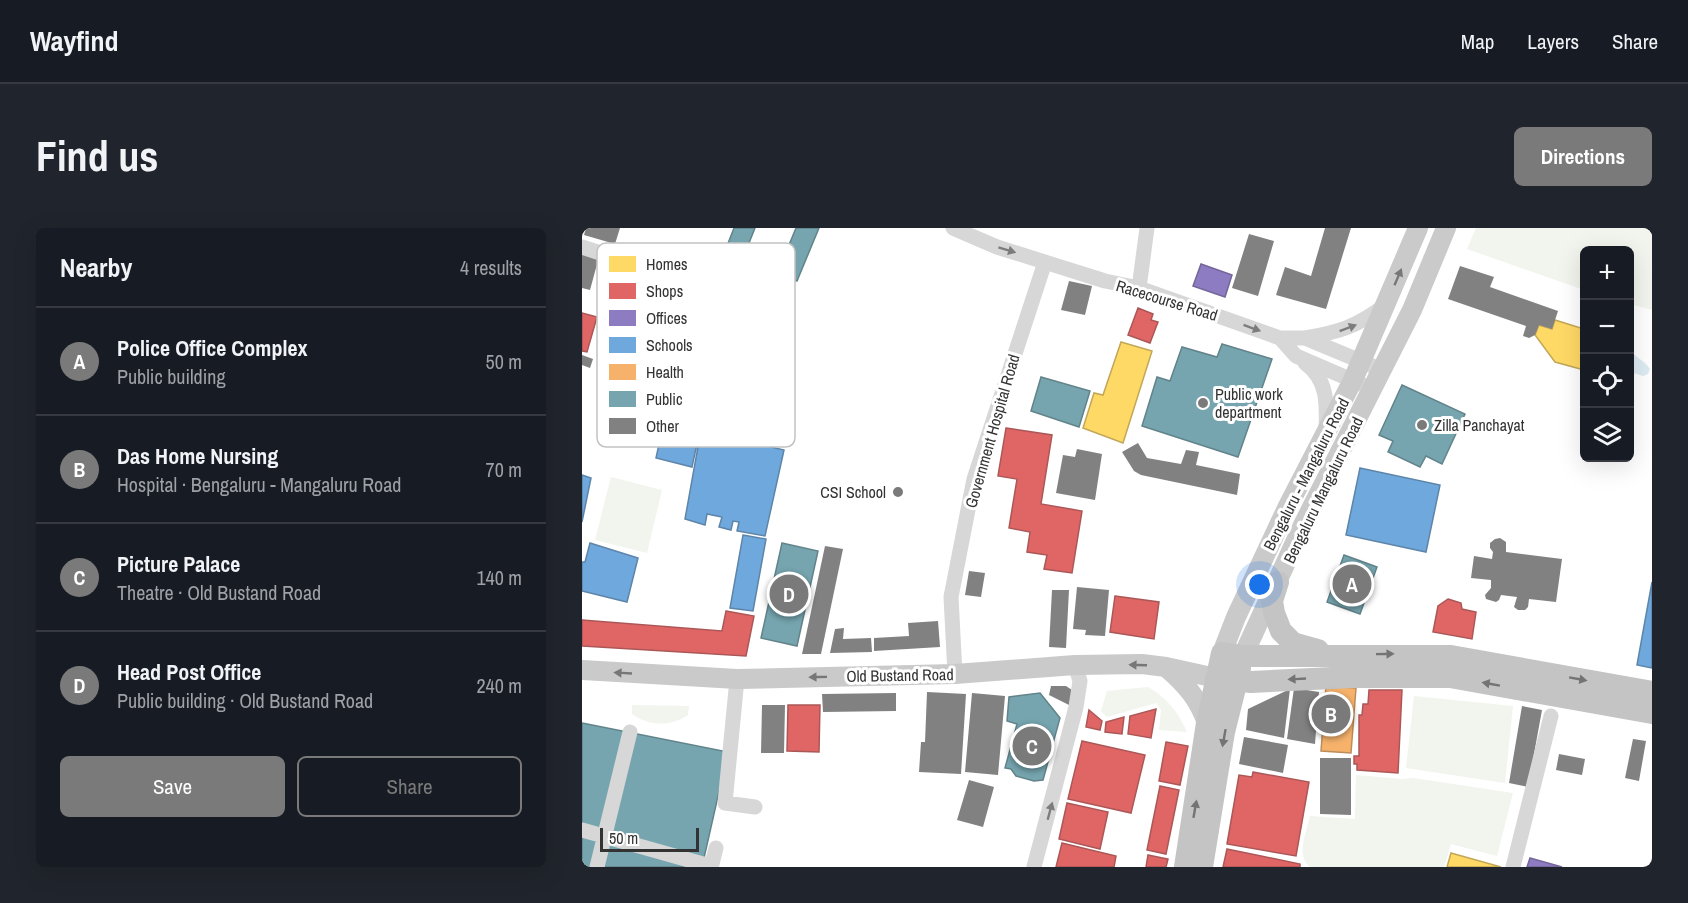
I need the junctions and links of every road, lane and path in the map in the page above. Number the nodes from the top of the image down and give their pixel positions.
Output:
1 (953, 228) edge
2 (1147, 228) edge
3 (1418, 228) edge
4 (1446, 228) edge
5 (582, 247) edge
6 (597, 252) edge
7 (1045, 262) junction
8 (1139, 288) junction
9 (1386, 304) junction
10 (1280, 338) junction
11 (1305, 338) junction
12 (1296, 356) junction
13 (1362, 361) junction
14 (1382, 370) junction
15 (1353, 380) junction
16 (1372, 390) junction
17 (1325, 435) junction
18 (1278, 582) junction
19 (1233, 654) junction
20 (1341, 655) junction
21 (1075, 665) junction
22 (1166, 667) junction
23 (582, 670) edge
24 (955, 674) junction
25 (736, 679) junction
26 (1226, 680) junction
27 (1652, 692) edge
28 (1652, 713) edge
29 (1551, 716) dead end
30 (1207, 723) junction
31 (630, 732) dead end
32 (755, 807) dead end
33 (582, 830) edge
34 (605, 836) junction
35 (716, 848) dead end
36 (597, 867) edge
37 (1034, 867) edge
38 (1185, 867) edge
39 (1202, 867) edge
40 (1513, 867) edge

1 -> 7 street, Racecourse Road
2 - 8 street
9 -> 3 main road, Bengaluru - Mangaluru Road
4 - 14 main road, Bengaluru - Mangaluru Road
5 - 6 street
7 - 8 street, Racecourse Road
7 - 24 street, Government Hospital Road
8 -> 10 street, Racecourse Road
11 -> 9 street
9 - 13 main road, Bengaluru - Mangaluru Road
10 - 11 street
10 - 12 street, Racecourse Road
11 - 13 street
12 - 15 street, Racecourse Road
12 - 17 street
13 - 14 street
13 - 15 main road, Bengaluru - Mangaluru Road
14 - 16 main road, Bengaluru - Mangaluru Road
15 - 16 street, Racecourse Road
15 - 17 main road, Bengaluru - Mangaluru Road
16 - 18 main road, Bengaluru Mangaluru Road
17 - 19 main road, Bengaluru - Mangaluru Road
18 - 19 main road, Bengaluru Mangaluru Road
18 - 20 highway
19 - 20 highway
19 - 26 highway, Bengaluru - Mangaluru Road
20 -> 27 highway
22 -> 21 main road, Old Bustand Road
21 - 24 main road, Old Bustand Road
37 -> 21 street
22 - 26 main road, Old Bustand Road
22 - 30 main road
25 -> 23 main road, Old Bustand Road
24 -> 25 main road, Old Bustand Road
25 - 32 street
28 -> 26 highway
26 - 30 highway, Bengaluru - Mangaluru Road
26 -> 39 highway, Bengaluru - Mangaluru Road
29 - 40 street
38 -> 30 highway, Bengaluru - Mangaluru Road
31 - 34 street
33 - 34 street
34 - 35 street
34 - 36 street

